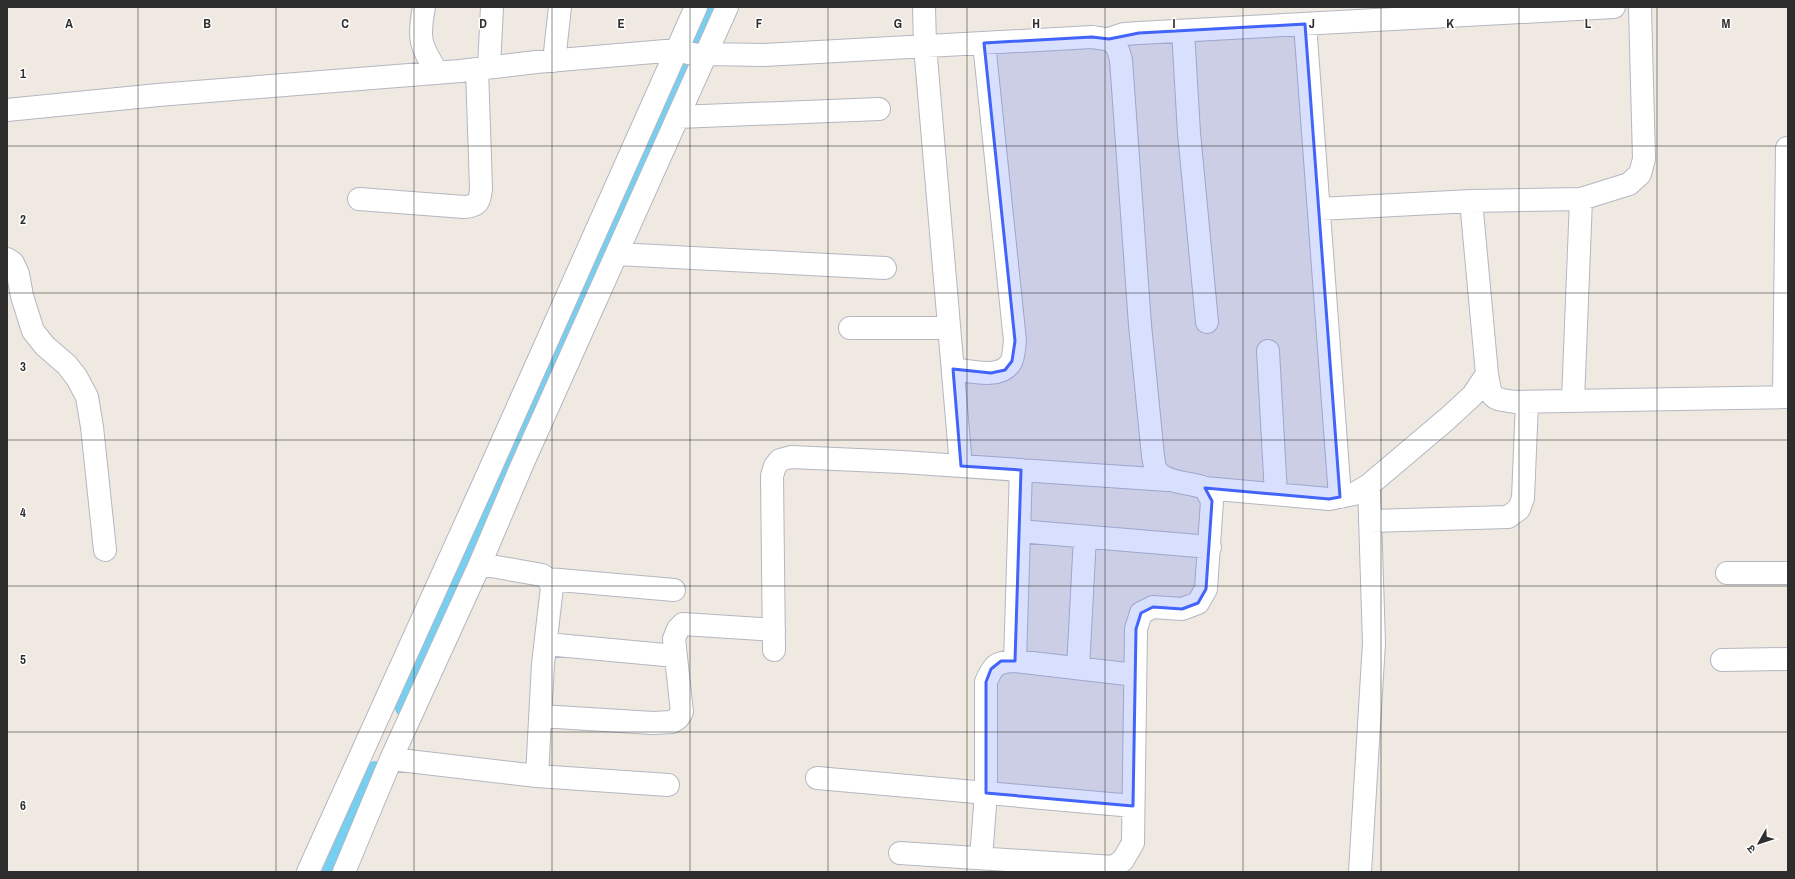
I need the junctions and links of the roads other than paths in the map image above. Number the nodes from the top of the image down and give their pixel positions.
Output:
1 (424, 7) edge
2 (492, 7) edge
3 (560, 7) edge
4 (696, 7) edge
5 (727, 7) edge
6 (924, 7) edge
7 (1614, 7) edge
8 (1640, 7) edge
9 (1305, 24) junction
10 (1183, 31) junction
11 (1109, 39) junction
12 (984, 43) junction
13 (925, 46) junction
14 (690, 53) junction
15 (554, 60) junction
16 (483, 68) junction
17 (437, 72) junction
18 (879, 109) dead end
19 (7, 110) edge
20 (678, 117) junction
21 (1787, 148) edge
22 (359, 199) dead end
23 (1581, 199) junction
24 (1471, 200) junction
25 (1319, 208) junction
26 (617, 254) junction
27 (7, 260) edge
28 (885, 268) dead end
29 (1206, 322) dead end
30 (850, 328) dead end
31 (949, 328) junction
32 (1268, 350) dead end
33 (953, 369) junction
34 (1487, 374) junction
35 (1786, 397) edge
36 (1572, 401) junction
37 (1527, 402) junction
38 (961, 466) junction
39 (1021, 470) junction
40 (1168, 480) junction
41 (1369, 484) junction
42 (1205, 488) junction
43 (1276, 494) junction
44 (1340, 497) junction
45 (1370, 521) junction
46 (1019, 531) junction
47 (1085, 537) junction
48 (1210, 547) junction
49 (106, 550) dead end
50 (480, 564) junction
51 (1727, 573) dead end
52 (1788, 573) edge
53 (548, 580) junction
54 (674, 590) dead end
55 (546, 644) junction
56 (676, 656) junction
57 (1788, 659) edge
58 (1722, 660) dead end
59 (1015, 661) junction
60 (1078, 668) junction
61 (1135, 675) junction
62 (540, 716) junction
63 (391, 759) junction
64 (537, 776) junction
65 (817, 778) dead end
66 (668, 785) dead end
67 (986, 793) junction
68 (1133, 806) junction
69 (900, 853) dead end
70 (981, 858) junction
71 (308, 872) edge
72 (344, 872) edge
73 (1360, 872) edge

1 - 17 street
2 - 16 street
3 - 15 street
4 - 14 street
5 - 14 street
6 - 13 street
7 - 9 street
8 - 23 street
9 - 10 street
9 - 25 street
10 - 11 street
10 - 29 street
11 - 12 street
11 - 40 street
12 - 13 street
12 - 33 street
13 - 14 street
13 - 31 street
14 - 15 street
14 - 20 street
14 - 71 street
15 - 16 street
16 - 17 street
16 - 22 street
17 - 19 street
18 - 20 street
20 - 26 street
21 - 35 street
23 - 24 street
23 - 36 street
24 - 25 street
24 - 34 street
25 - 44 street
26 - 28 street
26 - 50 street
27 - 49 street
30 - 31 street
31 - 33 street
32 - 43 street
33 - 38 street
34 - 37 street
34 - 41 street
35 - 36 street
36 - 37 street
37 - 45 street
38 - 39 street
38 - 56 street
39 - 40 street
39 - 46 street
40 - 42 street
41 - 44 street
41 - 45 street
42 - 43 street
42 - 48 street
43 - 44 street
45 - 73 street
46 - 47 street
46 - 59 street
47 - 48 street
47 - 60 street
48 - 61 street
50 - 53 street
50 - 63 street
51 - 52 street
53 - 54 street
53 - 55 street
55 - 56 street
55 - 62 street
56 - 62 street
57 - 58 street
59 - 60 street
59 - 67 street
60 - 61 street
61 - 68 street
62 - 64 street
63 - 64 street
63 - 72 street
64 - 66 street
65 - 67 street
67 - 68 street
67 - 70 street
68 - 70 street
69 - 70 street

